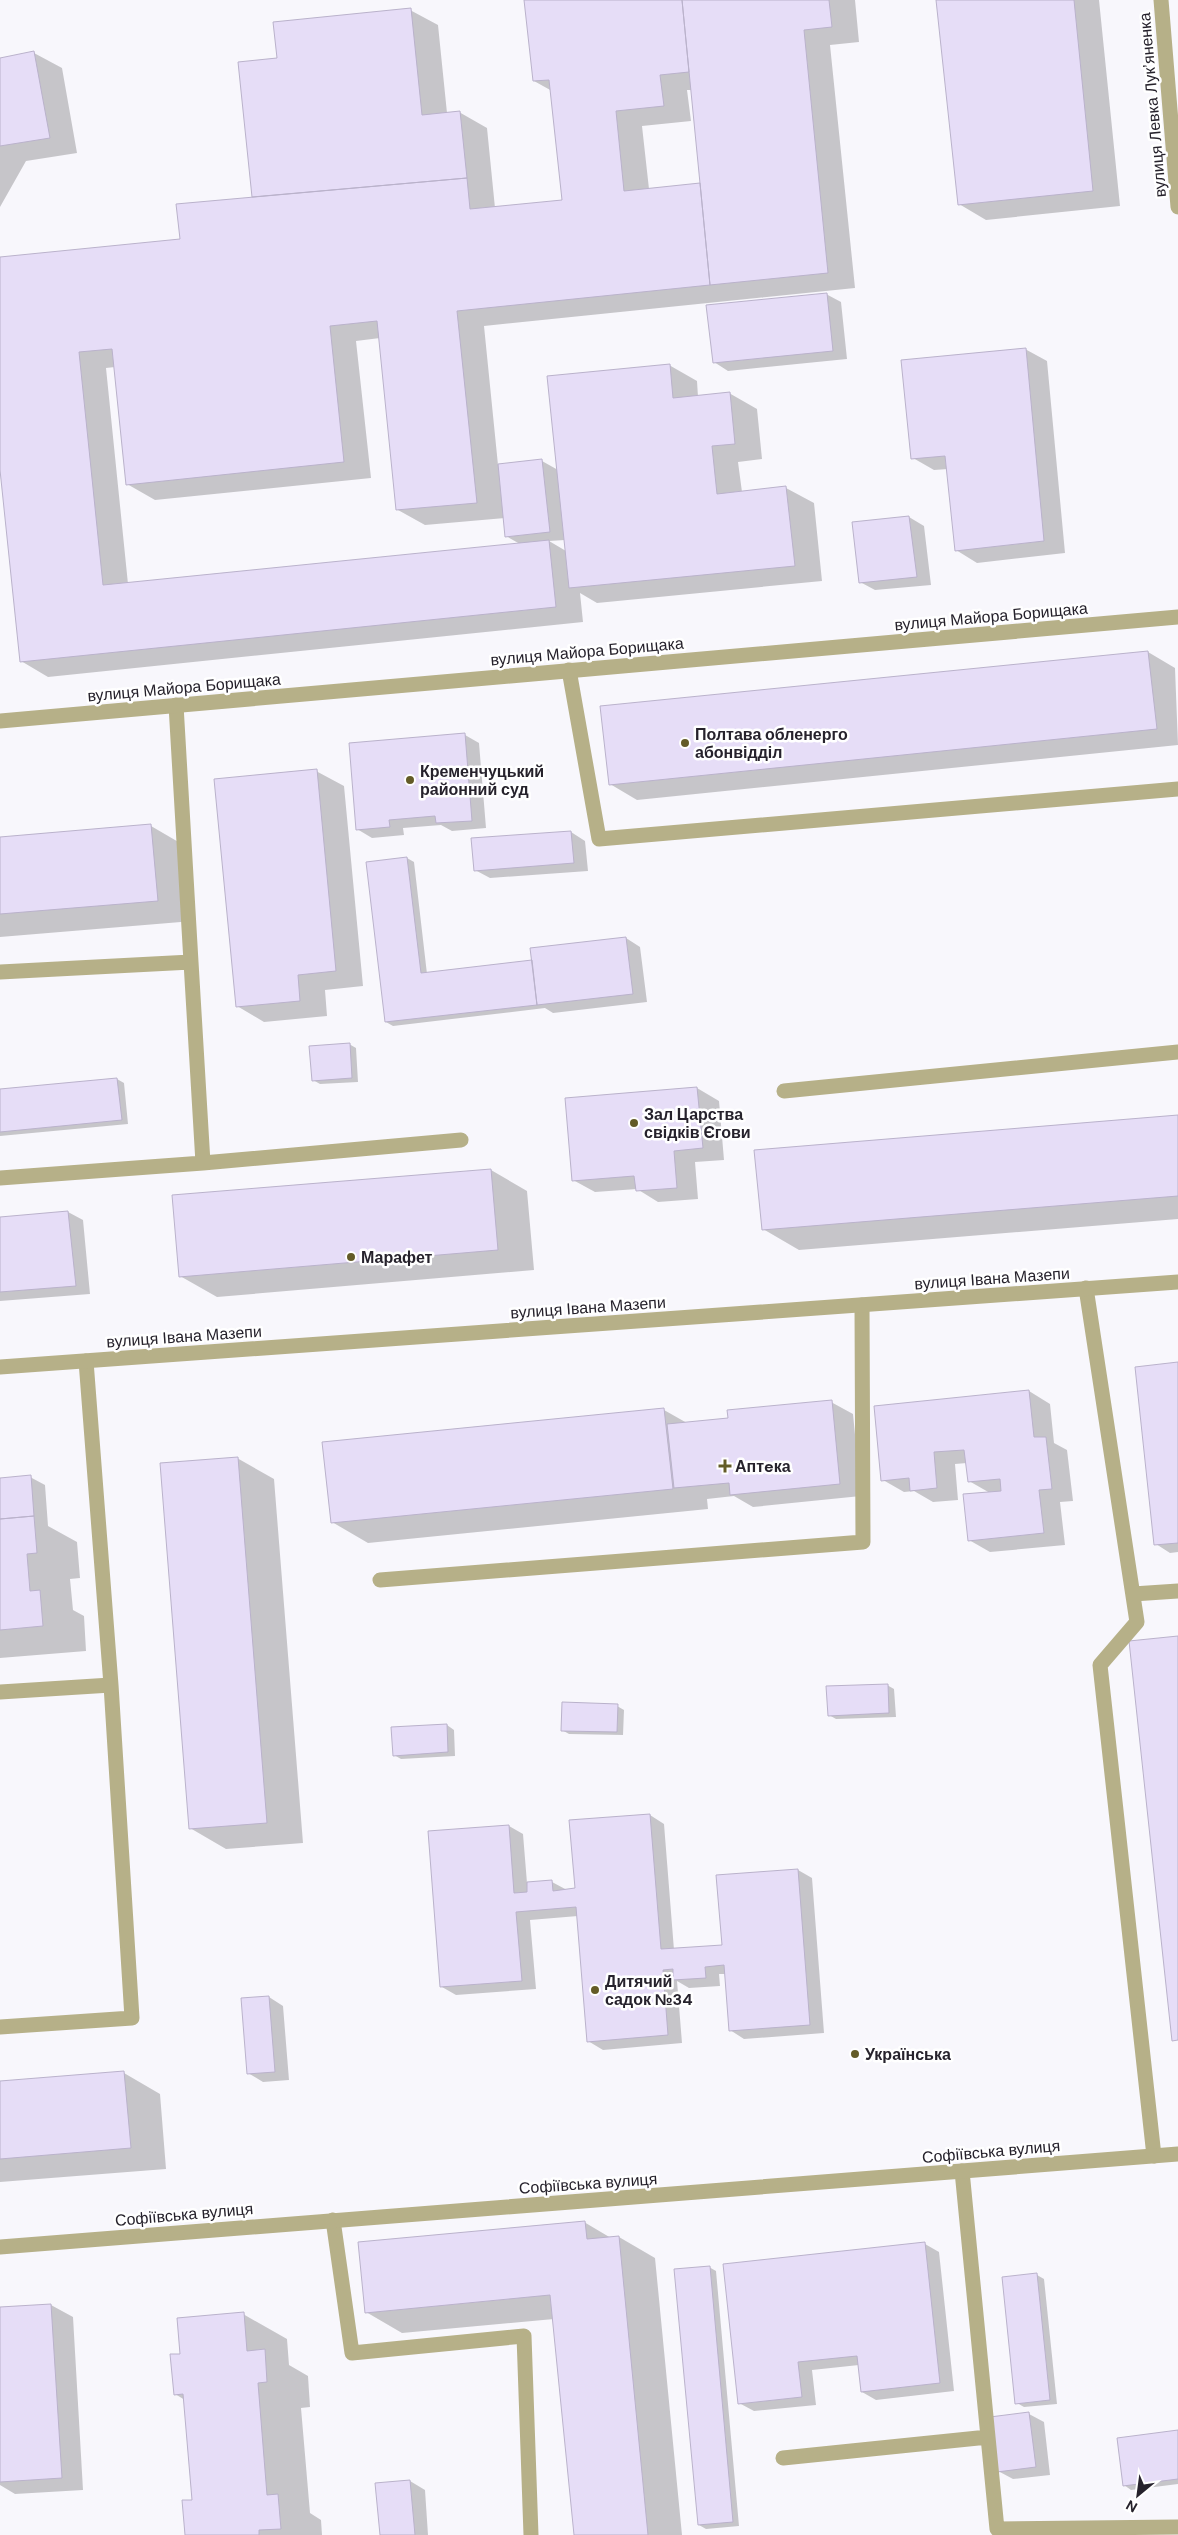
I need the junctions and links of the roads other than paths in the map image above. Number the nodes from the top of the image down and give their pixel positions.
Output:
1 (1161, 0) edge
2 (1178, 207) edge
3 (1178, 617) edge
4 (569, 670) junction
5 (176, 705) junction
6 (0, 721) edge
7 (1178, 789) edge
8 (191, 962) junction
9 (0, 972) edge
10 (1178, 1052) edge
11 (784, 1091) dead end
12 (461, 1140) dead end
13 (203, 1162) junction
14 (0, 1178) edge
15 (1178, 1282) edge
16 (1086, 1288) junction
17 (862, 1305) junction
18 (86, 1361) junction
19 (0, 1367) edge
20 (380, 1580) dead end
21 (1178, 1591) edge
22 (1133, 1594) junction
23 (111, 1684) junction
24 (0, 1692) edge
25 (0, 2027) edge
26 (1178, 2154) edge
27 (1154, 2156) junction
28 (962, 2171) junction
29 (333, 2220) junction
30 (0, 2247) edge
31 (988, 2437) junction
32 (783, 2458) dead end
33 (1178, 2528) edge
34 (531, 2535) edge

1 - 2 street, вулиця Левка Лукʼяненка
3 - 4 street, вулиця Майора Борищака
4 - 5 street, вулиця Майора Борищака
4 - 7 street
5 - 6 street, вулиця Майора Борищака
5 - 8 street
8 - 9 street
8 - 13 street
10 - 11 street
12 - 13 street
13 - 14 street
15 - 16 street, вулиця Івана Мазепи
16 - 17 street, вулиця Івана Мазепи
16 - 22 street
17 - 18 street, вулиця Івана Мазепи
17 - 20 street
18 - 19 street, вулиця Івана Мазепи
18 - 23 street
21 - 22 street
22 - 27 street
23 - 24 street
23 - 25 street
26 - 27 street, Софіївська вулиця
27 - 28 street, Софіївська вулиця
28 - 29 street, Софіївська вулиця
28 - 31 street
29 - 30 street, Софіївська вулиця
29 - 34 street
31 - 32 street
31 - 33 street

